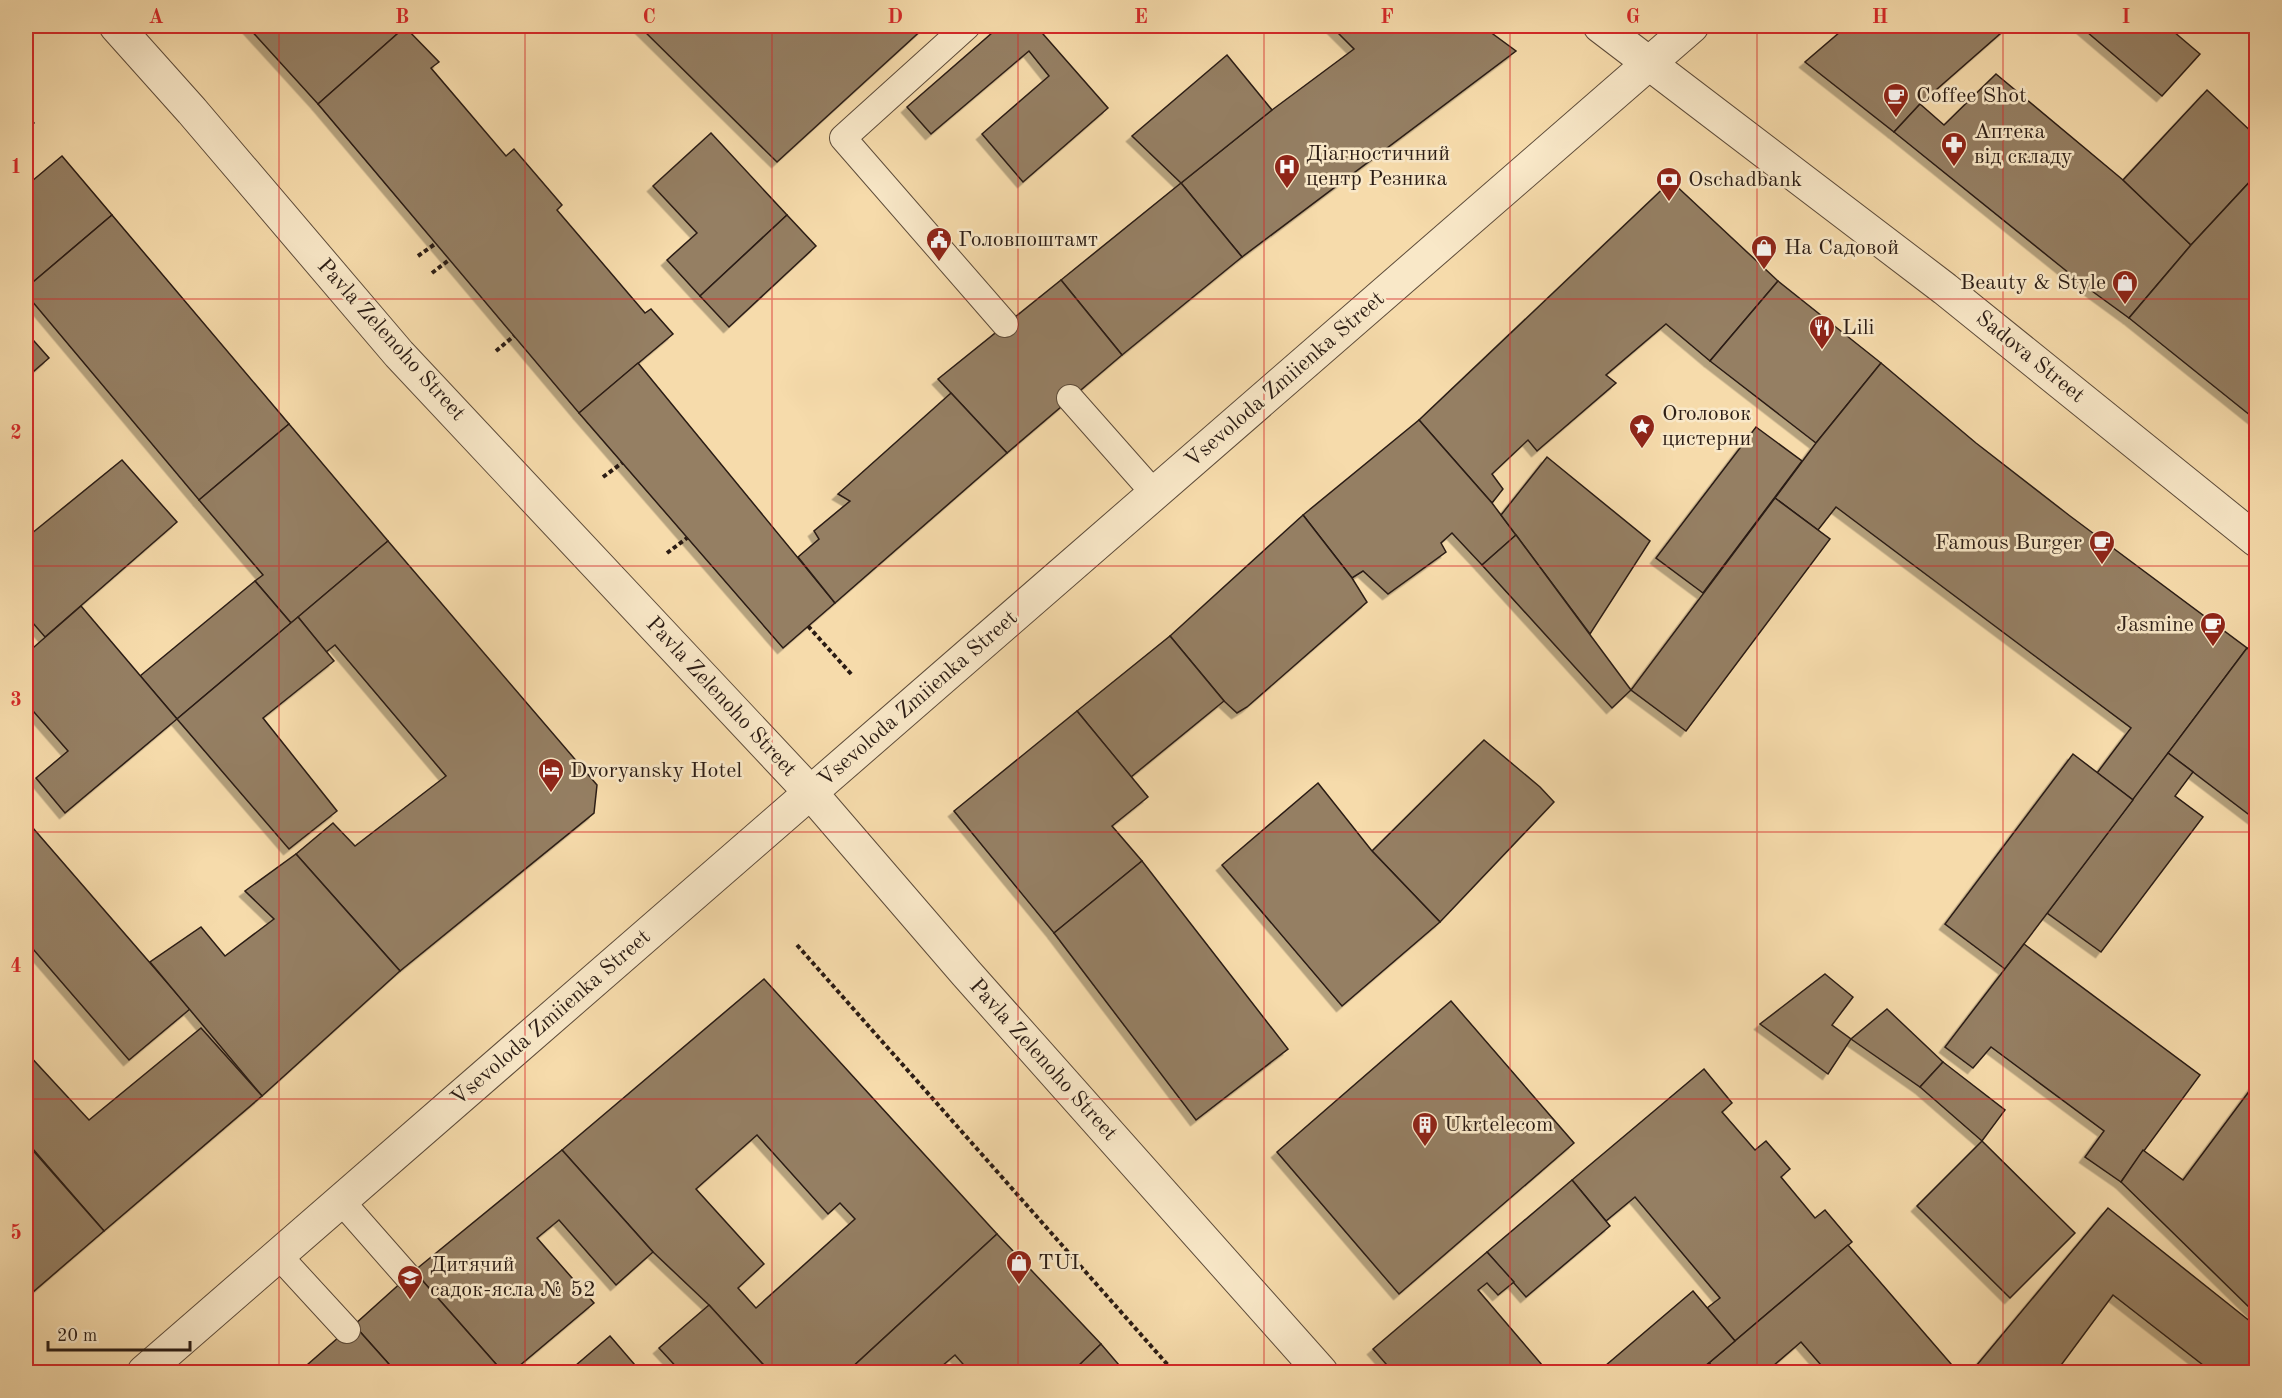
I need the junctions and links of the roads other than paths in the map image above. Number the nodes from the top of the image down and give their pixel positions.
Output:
1 (116, 26) edge
2 (967, 26) edge
3 (1600, 26) edge
4 (1692, 26) edge
5 (1649, 63) junction
6 (1005, 324) dead end
7 (1070, 398) dead end
8 (1154, 493) junction
9 (2256, 540) edge
10 (810, 792) junction
11 (342, 1202) junction
12 (279, 1256) junction
13 (408, 1277) dead end
14 (347, 1330) dead end
15 (144, 1372) edge
16 (1321, 1372) edge

1 - 10 street, Pavla Zelenoho Street
2 - 6 lane
3 - 5 street, Sadova Street
4 - 5 street, Vsevoloda Zmiienka Street
5 - 8 street, Vsevoloda Zmiienka Street
5 - 9 street, Sadova Street
7 - 8 lane
8 - 10 street, Vsevoloda Zmiienka Street
10 - 11 street, Vsevoloda Zmiienka Street
10 - 16 street, Pavla Zelenoho Street
11 - 12 street, Vsevoloda Zmiienka Street
11 - 13 lane
12 - 14 lane
12 - 15 street, Vsevoloda Zmiienka Street

